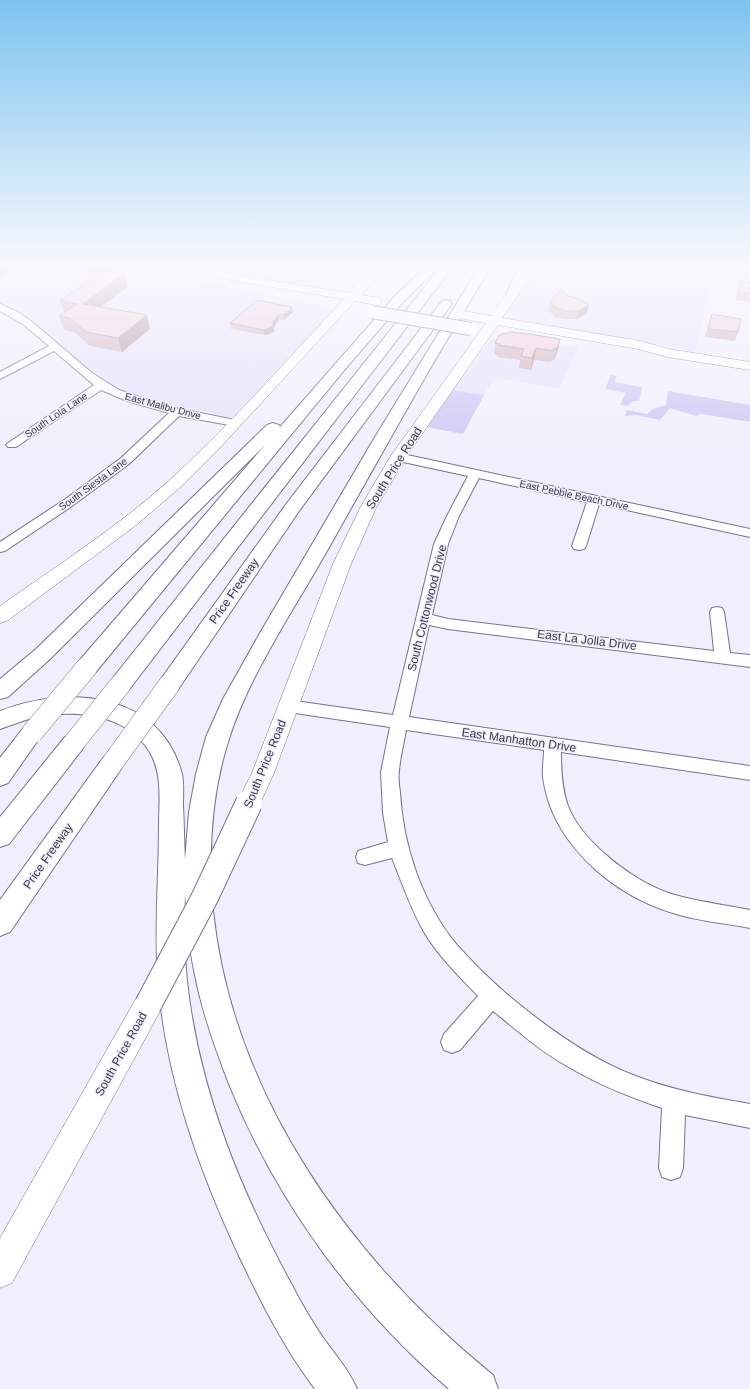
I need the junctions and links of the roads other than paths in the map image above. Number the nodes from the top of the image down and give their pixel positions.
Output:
1 (34, 329) edge
2 (323, 329) edge
3 (373, 329) edge
4 (398, 329) edge
5 (426, 329) edge
6 (447, 329) edge
7 (470, 329) edge
8 (489, 329) edge
9 (546, 329) edge
10 (487, 332) junction
11 (54, 347) junction
12 (667, 353) junction
13 (341, 365) junction
14 (750, 366) edge
15 (0, 376) edge
16 (101, 385) junction
17 (178, 411) junction
18 (235, 424) junction
19 (12, 445) dead end
20 (398, 457) junction
21 (475, 474) junction
22 (594, 499) junction
23 (750, 533) edge
24 (580, 546) dead end
25 (0, 548) edge
26 (717, 612) dead end
27 (0, 616) edge
28 (424, 619) junction
29 (723, 658) junction
30 (750, 661) edge
31 (0, 690) edge
32 (288, 706) junction
33 (0, 720) edge
34 (399, 723) junction
35 (553, 746) junction
36 (750, 773) edge
37 (0, 776) edge
38 (0, 836) edge
39 (398, 848) junction
40 (364, 856) dead end
41 (750, 919) edge
42 (3, 920) edge
43 (492, 996) junction
44 (452, 1042) dead end
45 (674, 1101) junction
46 (750, 1116) edge
47 (671, 1168) dead end
48 (3, 1265) edge
49 (338, 1389) edge
50 (479, 1389) edge

1 - 11 street, East Malibu Drive
2 - 18 main road
3 - 13 highway
4 - 38 highway, bridge
5 - 42 highway, Price Freeway, bridge
6 - 50 highway
7 - 10 main road, bridge
8 - 10 main road, South Price Road
9 - 12 main road
10 - 12 main road
10 - 20 main road, South Price Road
11 - 15 street
11 - 16 street, East Malibu Drive
12 - 14 main road
13 - 31 highway
13 - 37 highway, bridge
16 - 17 street, East Malibu Drive
16 - 19 street, South Lola Lane
17 - 18 street, East Malibu Drive
17 - 25 street, South Siesta Lane
18 - 27 main road
20 - 21 street, East Pebble Beach Drive
20 - 32 main road, South Price Road
21 - 22 street, East Pebble Beach Drive
21 - 28 street, South Cottonwood Drive
22 - 23 street, East Pebble Beach Drive
22 - 24 street
26 - 29 street
28 - 29 street, East La Jolla Drive
28 - 34 street, South Cottonwood Drive
29 - 30 street, East La Jolla Drive
32 - 34 street, East Manhatton Drive
32 - 48 main road, South Price Road, bridge
33 - 49 highway
34 - 35 street, East Manhatton Drive
34 - 39 street, South Cottonwood Drive
35 - 36 street, East Manhatton Drive
35 - 41 street
39 - 40 street
39 - 43 street, South Cottonwood Drive
43 - 44 street
43 - 45 street, South Cottonwood Drive
45 - 46 street, South Cottonwood Drive
45 - 47 street

